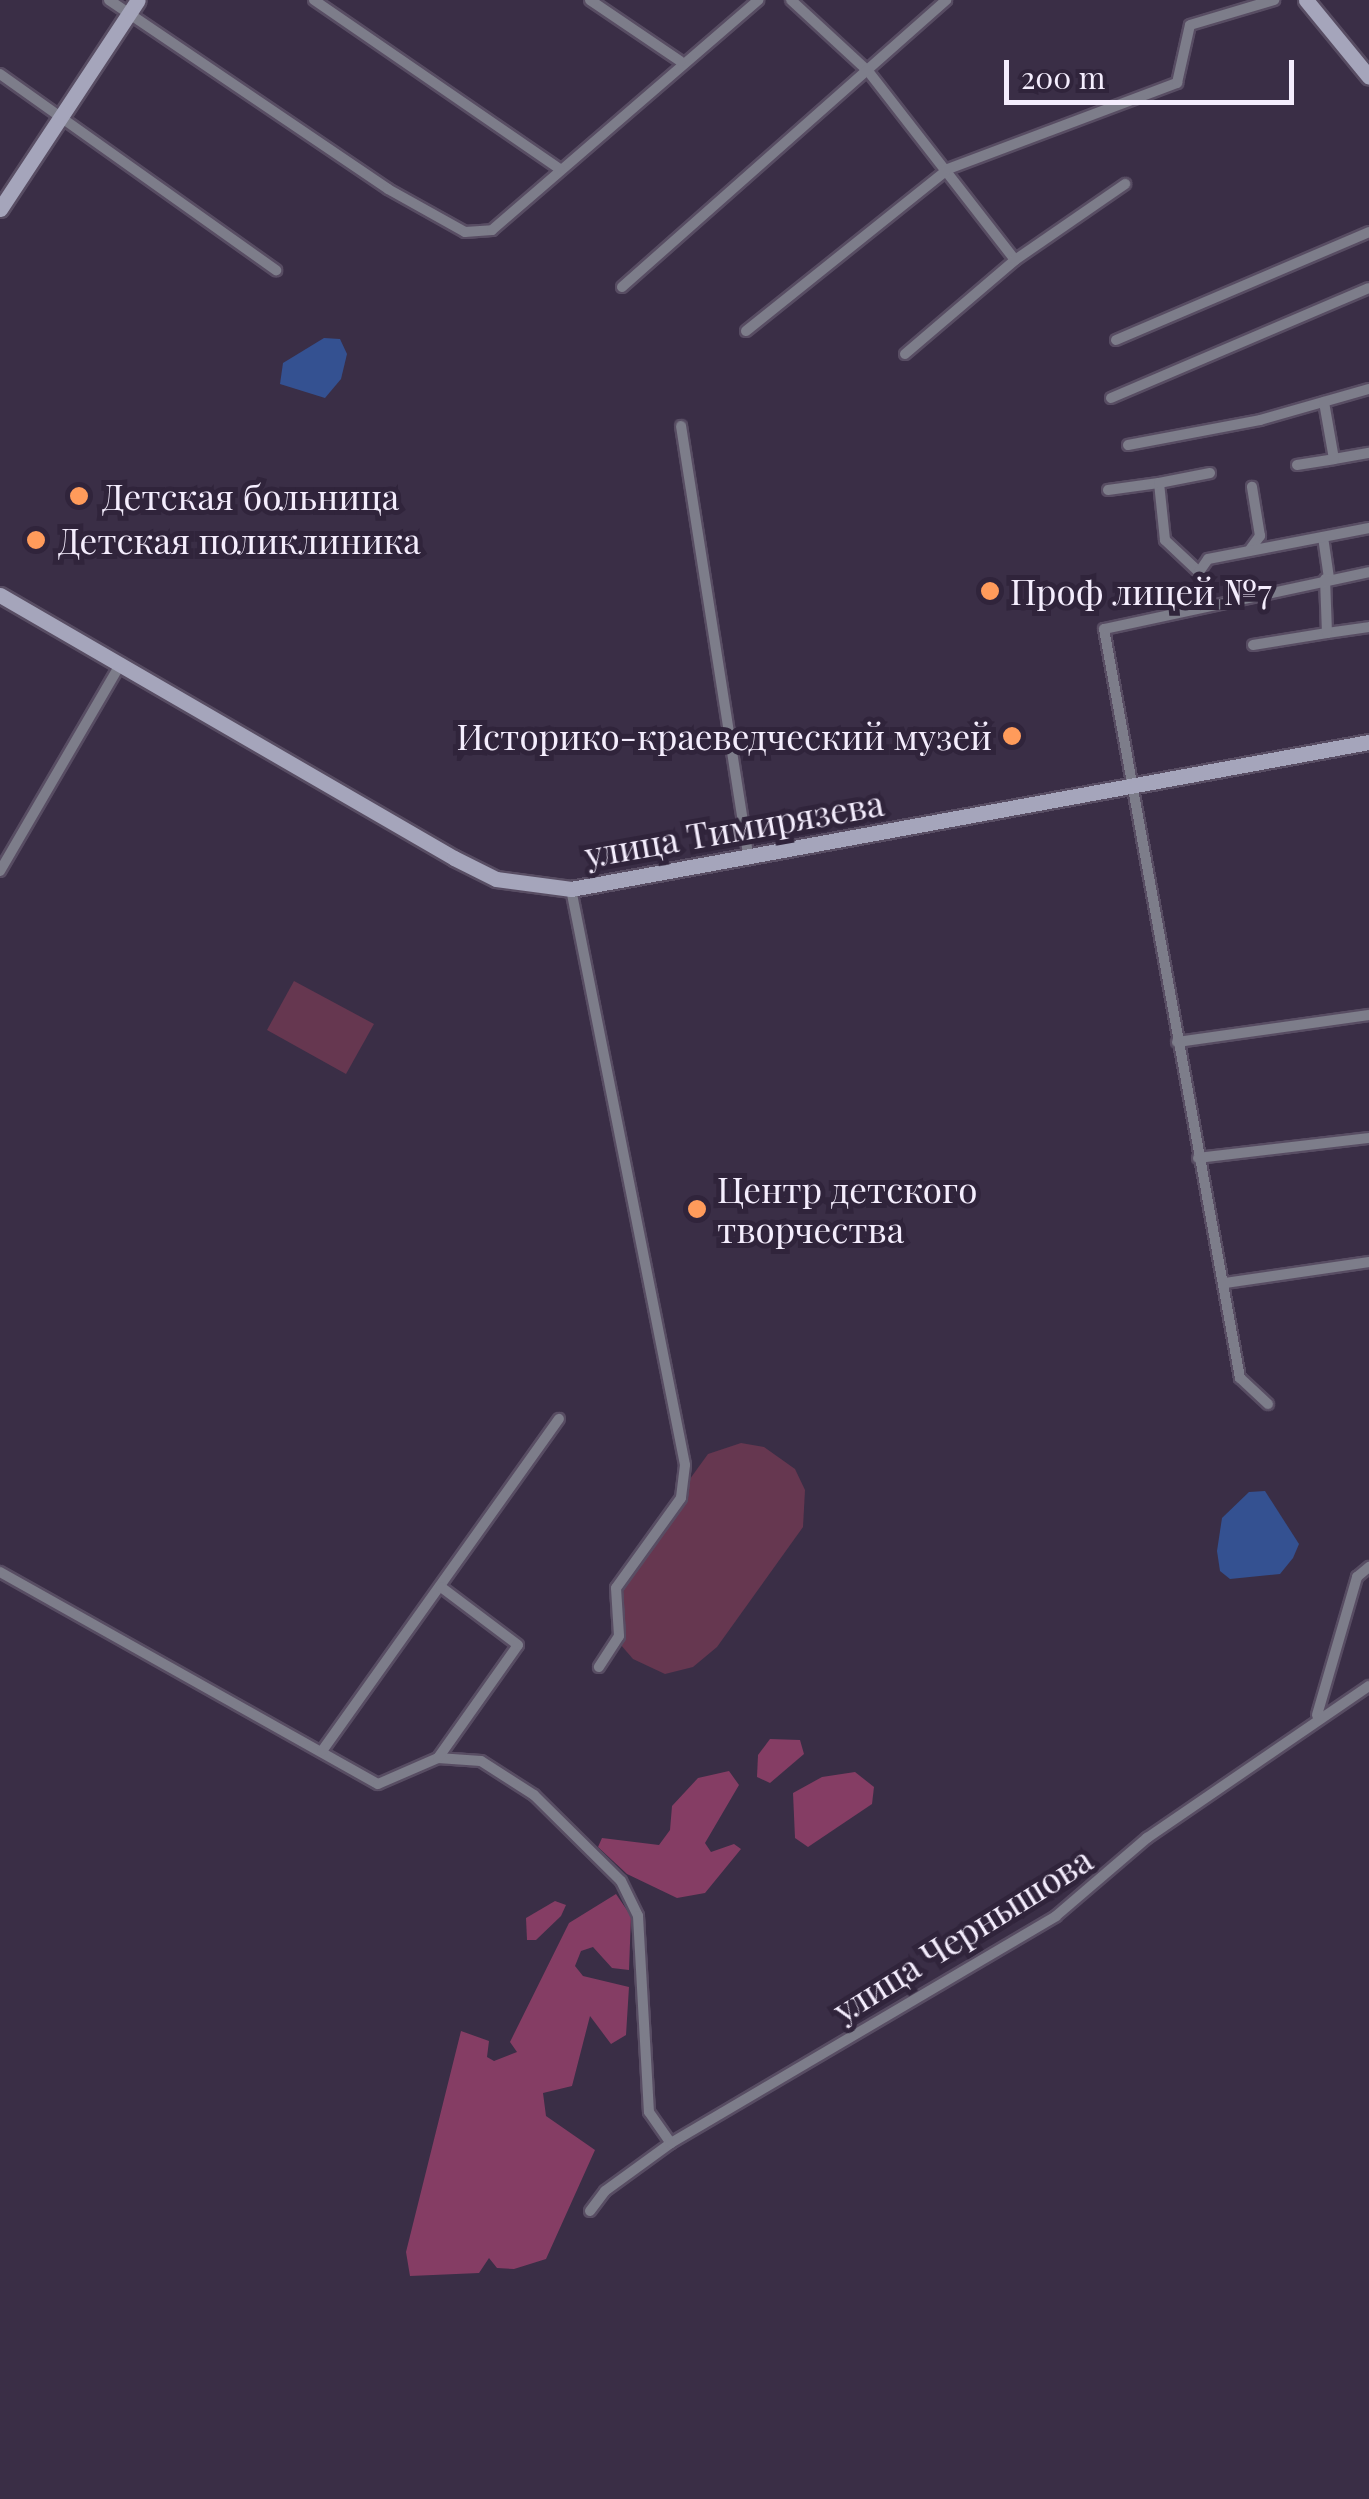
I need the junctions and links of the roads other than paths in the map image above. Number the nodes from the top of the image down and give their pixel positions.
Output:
1 (108, 0) edge
2 (314, 0) edge
3 (590, 0) edge
4 (758, 0) edge
5 (792, 0) edge
6 (946, 0) edge
7 (1274, 0) edge
8 (1306, 0) edge
9 (133, 6) edge
10 (680, 61) junction
11 (868, 72) junction
12 (0, 74) edge
13 (1369, 77) edge
14 (62, 116) junction
15 (948, 169) junction
16 (560, 170) junction
17 (1125, 184) dead end
18 (0, 208) edge
19 (1369, 232) edge
20 (1015, 260) junction
21 (276, 270) dead end
22 (622, 287) dead end
23 (1369, 288) edge
24 (746, 331) dead end
25 (1116, 340) dead end
26 (905, 354) dead end
27 (1369, 389) edge
28 (1111, 398) dead end
29 (1324, 402) junction
30 (681, 426) dead end
31 (1128, 445) dead end
32 (1369, 453) edge
33 (1334, 458) junction
34 (1297, 465) dead end
35 (1210, 472) dead end
36 (1159, 483) junction
37 (1252, 488) dead end
38 (1108, 490) dead end
39 (1369, 528) edge
40 (1323, 537) junction
41 (1248, 551) junction
42 (1199, 572) junction
43 (1369, 572) edge
44 (1327, 579) junction
45 (0, 596) edge
46 (1206, 604) junction
47 (1369, 627) edge
48 (1327, 633) junction
49 (1253, 646) dead end
50 (120, 663) junction
51 (1369, 742) edge
52 (1132, 790) junction
53 (748, 854) junction
54 (0, 871) edge
55 (571, 888) junction
56 (1369, 1015) edge
57 (1177, 1042) junction
58 (1369, 1138) edge
59 (1198, 1158) junction
60 (1369, 1262) edge
61 (1225, 1283) junction
62 (1268, 1404) dead end
63 (559, 1420) dead end
64 (1369, 1568) edge
65 (0, 1572) edge
66 (440, 1587) junction
67 (599, 1668) dead end
68 (1369, 1686) edge
69 (1317, 1716) junction
70 (322, 1750) junction
71 (438, 1758) junction
72 (671, 2143) junction
73 (590, 2210) dead end

1 - 9 street
2 - 16 street
3 - 10 street
4 - 10 street
5 - 11 street
6 - 11 street
7 - 15 street
8 - 13 street
9 - 14 street
9 - 16 street
10 - 16 street
11 - 15 street
11 - 22 street
12 - 14 street
14 - 18 street
14 - 21 street
15 - 20 street
15 - 24 street
17 - 20 street
19 - 25 street
20 - 26 street
23 - 28 street
27 - 29 street
29 - 31 street
29 - 33 street
30 - 53 street
32 - 33 street
33 - 34 street
35 - 36 street
36 - 38 street
36 - 42 street
37 - 41 street
39 - 40 street
40 - 41 street
40 - 44 street
41 - 42 street
42 - 46 street
43 - 44 street
44 - 46 street
44 - 48 street
45 - 50 street, улица Тимирязева
46 - 52 street
47 - 48 street
48 - 49 street
50 - 54 street
50 - 55 street, улица Тимирязева
51 - 52 street, улица Тимирязева
52 - 53 street, улица Тимирязева
52 - 57 street
53 - 55 street, улица Тимирязева
55 - 67 street
56 - 57 street
57 - 59 street
58 - 59 street
59 - 61 street
60 - 61 street
61 - 62 street
63 - 66 street
64 - 69 street
65 - 70 street
66 - 70 street
66 - 71 street
68 - 69 street, улица Чернышова
69 - 72 street, улица Чернышова
70 - 71 street
71 - 72 street
72 - 73 street, улица Чернышова

